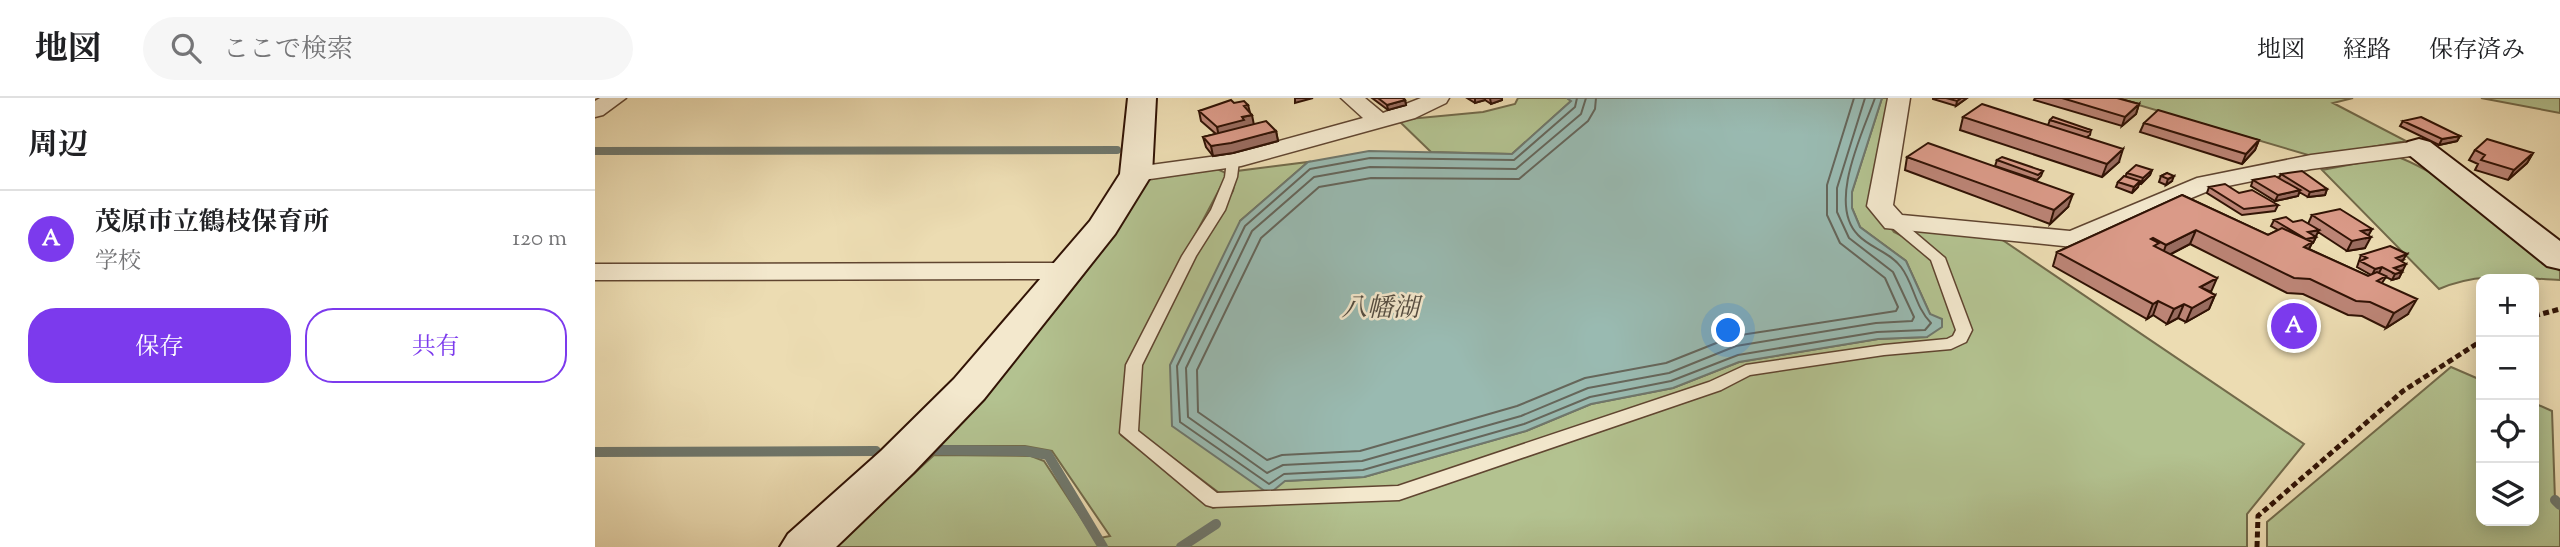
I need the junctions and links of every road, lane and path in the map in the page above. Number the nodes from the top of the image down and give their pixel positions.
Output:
1 (615, 98) edge
2 (1142, 98) edge
3 (1352, 98) edge
4 (1438, 98) edge
5 (1899, 98) edge
6 (595, 110) edge
7 (1380, 121) junction
8 (2419, 148) joint
9 (1233, 160) junction
10 (1136, 174) junction
11 (1894, 222) junction
12 (2560, 258) edge
13 (1068, 271) junction
14 (595, 272) edge
15 (2560, 309) edge
16 (2539, 315) edge
17 (2476, 344) edge
18 (804, 547) edge
19 (2257, 547) edge

1 - 6 street
2 - 10 main road
3 - 7 street
4 - 7 street
5 - 11 street
7 - 9 street
8 - 11 street
8 - 12 main road
9 - 10 street
9 - 11 lane
10 - 13 main road
13 - 14 street
13 - 18 main road
15 - 16 path
17 - 19 path

